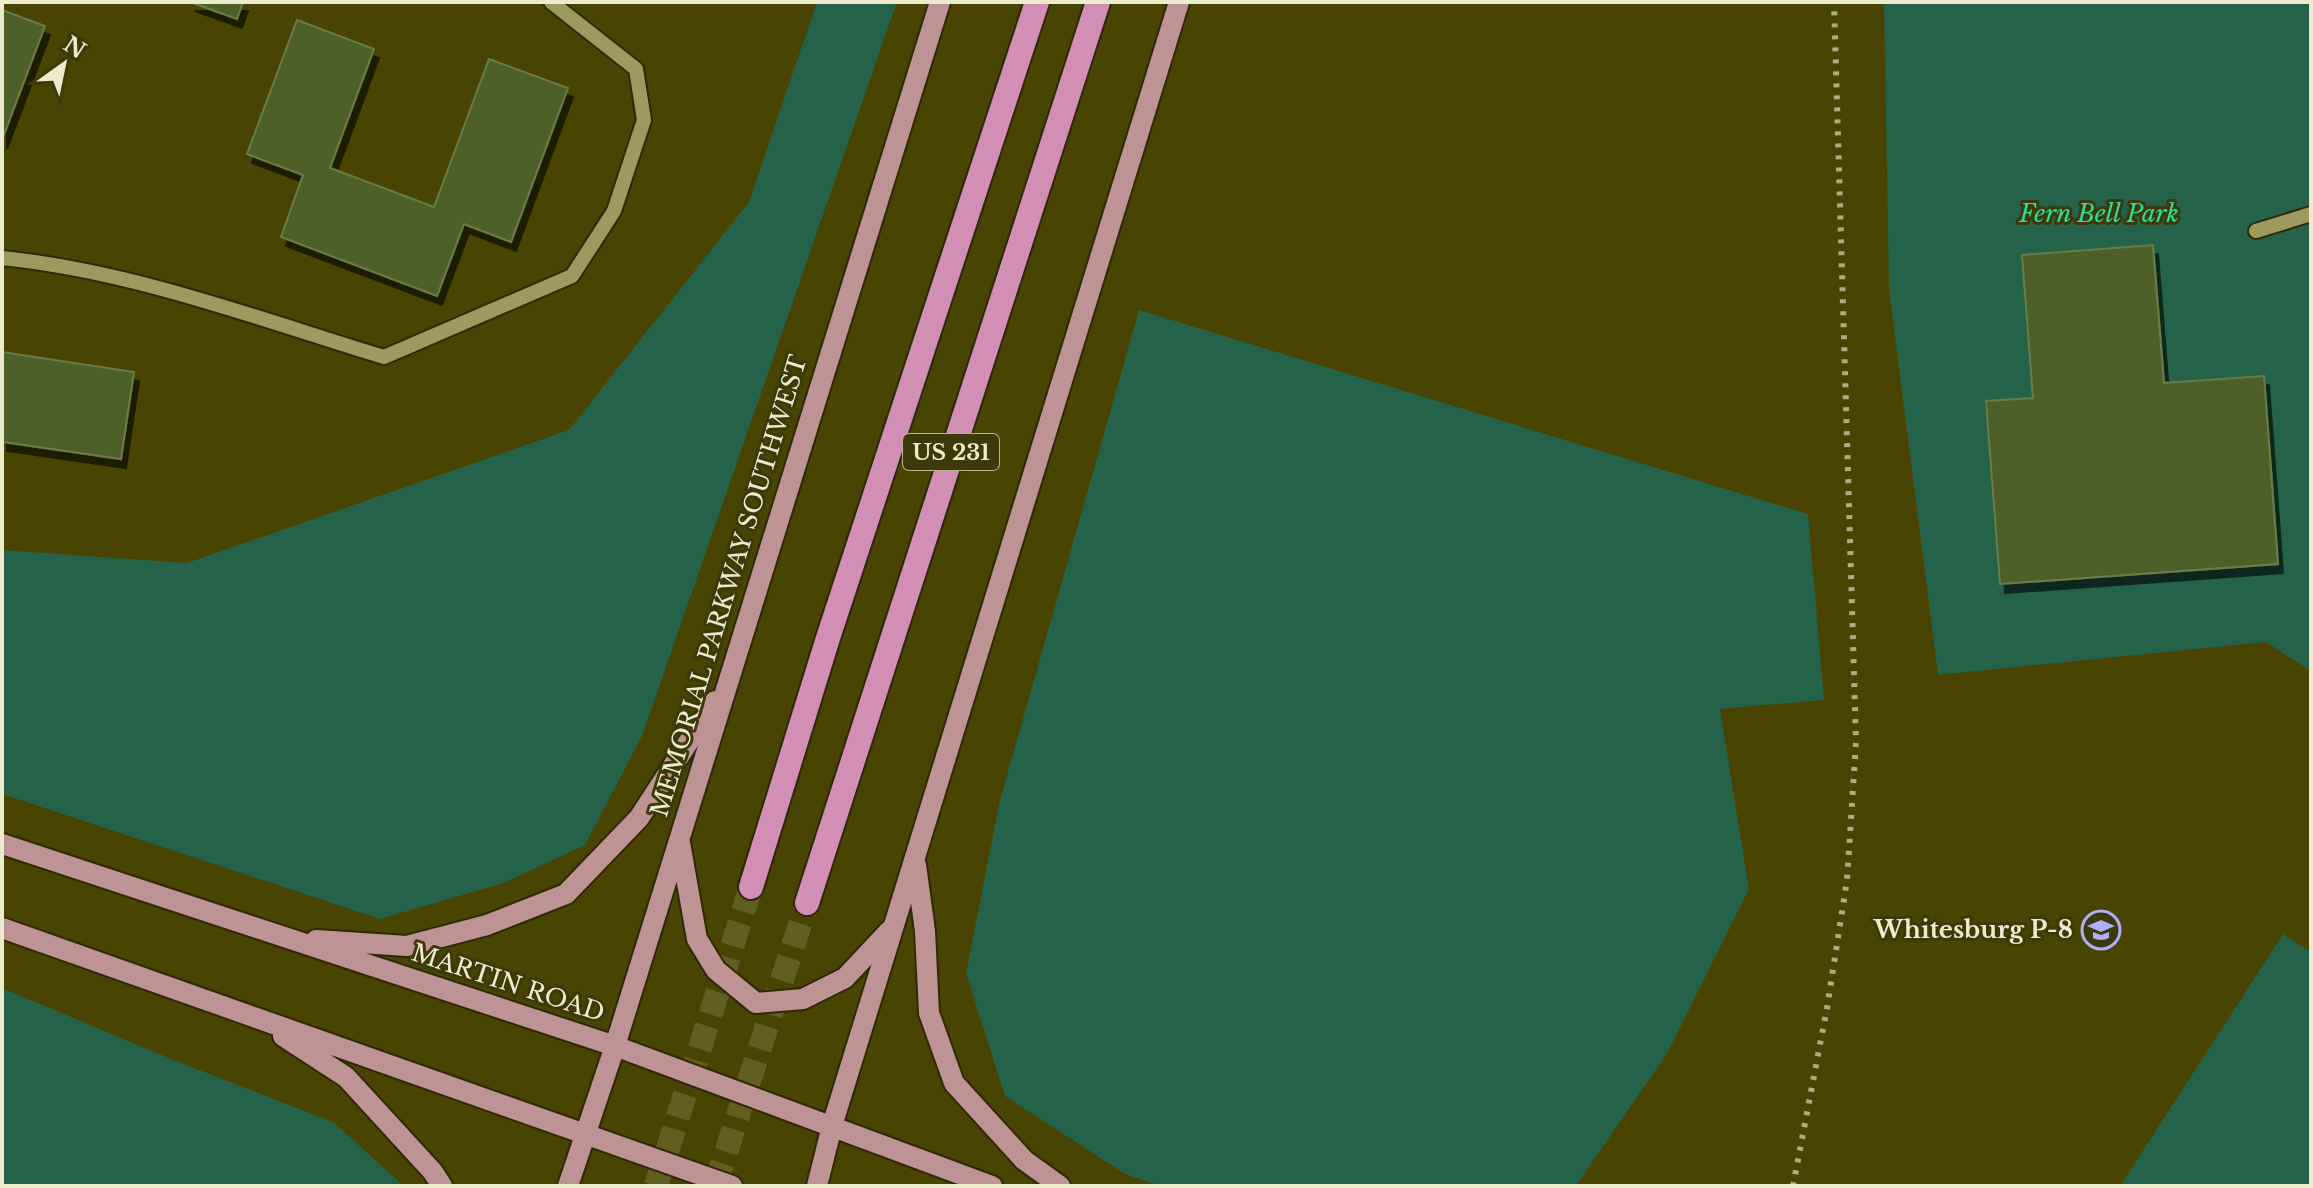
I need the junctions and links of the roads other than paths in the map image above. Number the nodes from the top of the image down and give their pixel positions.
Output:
1 (551, 2) edge
2 (940, 2) edge
3 (1037, 2) edge
4 (1098, 2) edge
5 (1179, 2) edge
6 (2311, 214) edge
7 (2256, 231) dead end
8 (2, 258) edge
9 (728, 681) junction
10 (679, 839) junction
11 (2, 844) edge
12 (915, 857) junction
13 (751, 887) tunnel mouth
14 (807, 903) tunnel mouth
15 (894, 926) junction
16 (2, 928) edge
17 (286, 938) junction
18 (252, 1016) junction
19 (615, 1046) junction
20 (832, 1126) junction
21 (583, 1135) junction
22 (442, 1186) edge
23 (568, 1186) edge
24 (732, 1186) edge
25 (817, 1186) edge
26 (992, 1186) edge
27 (1060, 1186) edge

1 - 8 lane
2 - 9 main road, MEMORIAL PARKWAY SOUTHWEST
3 - 13 highway, US 231
4 - 14 highway, US 231
5 - 12 main road
6 - 7 lane
9 - 10 main road, MEMORIAL PARKWAY SOUTHWEST
9 - 17 main road
10 - 15 main road
10 - 19 main road, MEMORIAL PARKWAY SOUTHWEST
11 - 17 main road, MARTIN ROAD
12 - 15 main road
12 - 27 main road
15 - 20 main road
16 - 18 main road
17 - 19 main road, MARTIN ROAD
18 - 21 main road
18 - 22 main road
19 - 20 main road, MARTIN ROAD
19 - 21 main road, MEMORIAL PARKWAY SOUTHWEST
20 - 25 main road
20 - 26 main road, MARTIN ROAD
21 - 23 main road, MEMORIAL PARKWAY SOUTHWEST
21 - 24 main road

